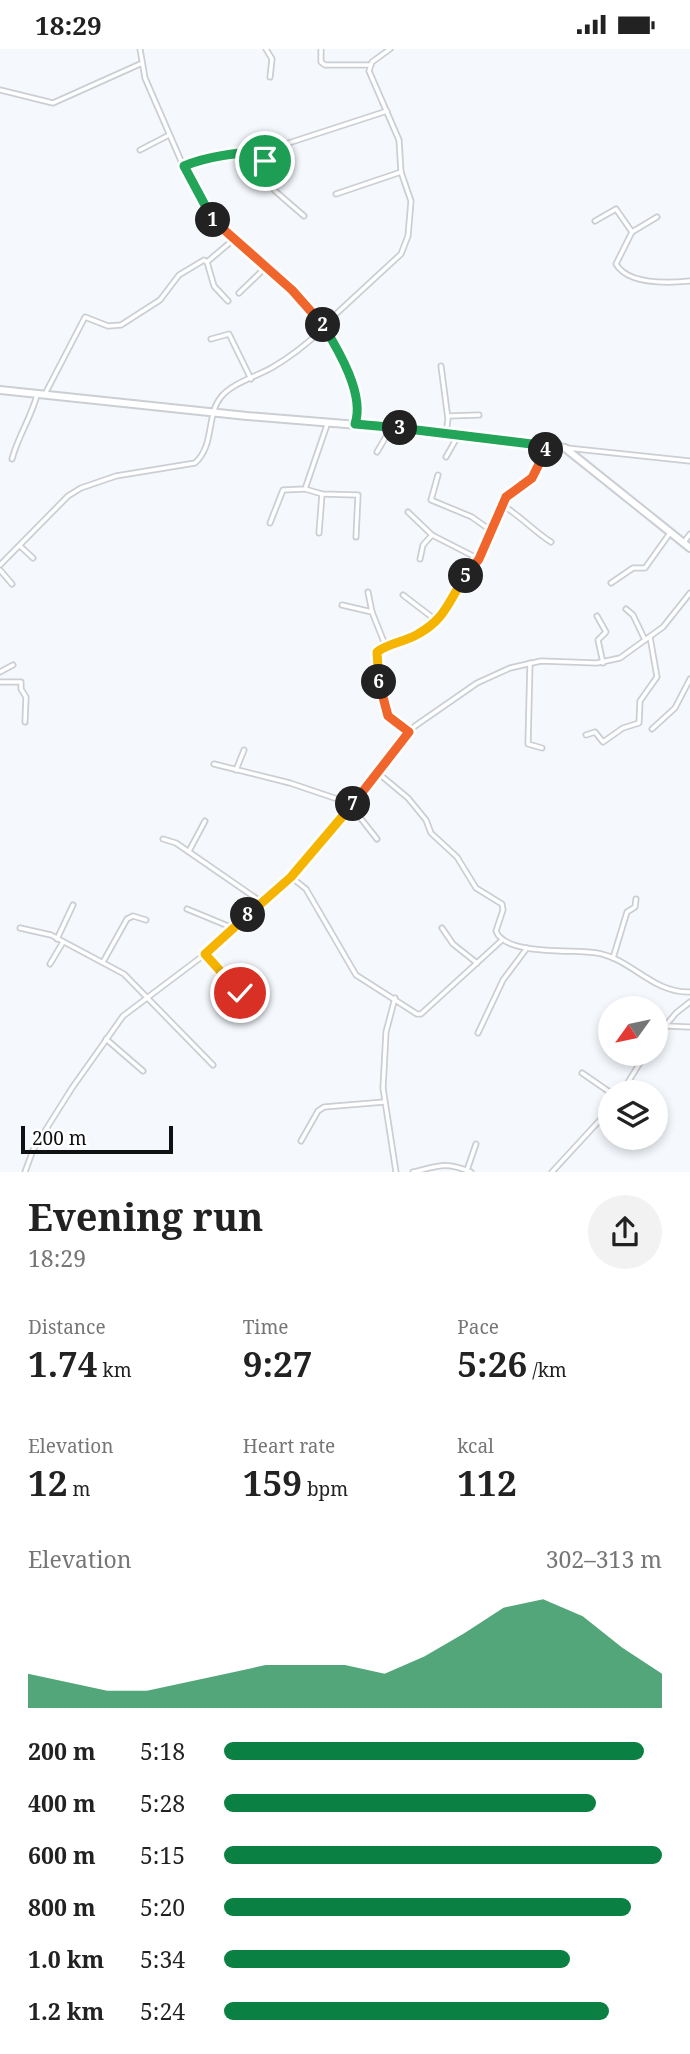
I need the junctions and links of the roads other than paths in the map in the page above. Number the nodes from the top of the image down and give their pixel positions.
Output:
1 (140, 49) edge
2 (266, 49) edge
3 (321, 49) edge
4 (390, 49) edge
5 (140, 64) junction
6 (370, 65) junction
7 (270, 77) dead end
8 (0, 90) edge
9 (387, 111) junction
10 (169, 135) junction
11 (140, 150) dead end
12 (264, 151) junction
13 (184, 166) junction
14 (401, 172) junction
15 (336, 194) dead end
16 (303, 216) dead end
17 (657, 217) dead end
18 (595, 221) dead end
19 (632, 232) junction
20 (233, 240) junction
21 (206, 262) junction
22 (266, 267) junction
23 (690, 281) edge
24 (239, 293) dead end
25 (228, 301) dead end
26 (324, 327) junction
27 (211, 339) dead end
28 (441, 366) dead end
29 (251, 379) junction
30 (0, 390) edge
31 (41, 393) junction
32 (212, 412) junction
33 (479, 415) dead end
34 (447, 416) junction
35 (328, 422) junction
36 (355, 424) junction
37 (391, 428) junction
38 (446, 433) junction
39 (459, 434) junction
40 (548, 446) junction
41 (565, 448) junction
42 (377, 452) dead end
43 (446, 457) dead end
44 (12, 459) dead end
45 (690, 461) edge
46 (438, 475) dead end
47 (305, 489) junction
48 (322, 494) junction
49 (502, 505) junction
50 (408, 512) dead end
51 (270, 523) dead end
52 (490, 530) junction
53 (671, 531) junction
54 (319, 533) dead end
55 (690, 534) edge
56 (432, 535) junction
57 (356, 537) dead end
58 (551, 542) dead end
59 (687, 545) edge
60 (20, 546) junction
61 (33, 558) dead end
62 (420, 559) dead end
63 (479, 559) junction
64 (0, 567) edge
65 (611, 583) dead end
66 (12, 584) dead end
67 (368, 592) dead end
68 (690, 593) edge
69 (404, 595) dead end
70 (342, 605) dead end
71 (626, 609) dead end
72 (372, 612) junction
73 (597, 616) dead end
74 (437, 621) junction
75 (650, 637) junction
76 (645, 640) junction
77 (386, 647) junction
78 (530, 663) junction
79 (603, 663) junction
80 (13, 665) dead end
81 (0, 672) edge
82 (690, 679) edge
83 (0, 682) edge
84 (682, 697) junction
85 (690, 701) edge
86 (25, 722) dead end
87 (652, 729) dead end
88 (409, 732) junction
89 (586, 735) dead end
90 (542, 748) dead end
91 (244, 750) dead end
92 (214, 764) dead end
93 (236, 769) junction
94 (378, 773) junction
95 (352, 805) junction
96 (205, 821) dead end
97 (163, 839) dead end
98 (377, 839) dead end
99 (189, 851) junction
100 (291, 877) junction
101 (636, 899) dead end
102 (263, 903) junction
103 (73, 905) dead end
104 (187, 909) dead end
105 (146, 920) dead end
106 (20, 928) dead end
107 (233, 928) junction
108 (442, 928) dead end
109 (57, 939) junction
110 (502, 940) junction
111 (63, 942) junction
112 (527, 948) junction
113 (205, 954) junction
114 (613, 958) junction
115 (103, 962) junction
116 (477, 963) junction
117 (50, 964) dead end
118 (690, 992) edge
119 (395, 998) junction
120 (144, 999) junction
121 (690, 1002) edge
122 (221, 1012) dead end
123 (668, 1024) edge
124 (668, 1026) edge
125 (690, 1027) edge
126 (478, 1033) dead end
127 (106, 1039) junction
128 (213, 1065) dead end
129 (143, 1071) dead end
130 (582, 1073) dead end
131 (598, 1084) edge
132 (384, 1102) junction
133 (598, 1122) edge
134 (301, 1141) dead end
135 (476, 1144) dead end
136 (469, 1171) edge
137 (25, 1172) edge
138 (396, 1172) edge
139 (413, 1172) edge
140 (552, 1172) edge

1 - 5 street
2 - 7 street
3 - 6 street
4 - 6 street
5 - 8 street
5 - 10 street
6 - 9 street
9 - 12 street
9 - 14 street
10 - 11 street
10 - 13 street
12 - 13 street
12 - 16 street
13 - 20 street
14 - 15 street
14 - 26 street
17 - 19 street
18 - 19 street
19 - 23 street
20 - 21 street
20 - 22 street
21 - 25 street
21 - 31 street
22 - 24 street
22 - 26 street
26 - 29 street
26 - 36 street
27 - 29 street
28 - 34 street
29 - 32 street
30 - 31 main road
31 - 32 main road
31 - 44 street
32 - 35 main road
32 - 60 street
33 - 34 street
34 - 38 street
35 - 36 main road
35 - 47 street
36 - 37 main road
37 - 38 main road
37 - 42 street
38 - 39 main road
39 - 40 main road
39 - 43 street
40 - 41 main road
40 - 49 street
41 - 45 street
41 - 53 main road
46 - 52 street
47 - 48 street
47 - 51 street
48 - 54 street
48 - 57 street
49 - 52 street
49 - 58 street
50 - 56 street
52 - 63 street
53 - 59 main road
53 - 65 street
55 - 59 street
56 - 62 street
56 - 63 street
60 - 61 street
60 - 64 street
63 - 74 street
64 - 66 street
67 - 72 street
68 - 75 street
69 - 74 street
70 - 72 street
71 - 76 street
72 - 77 street
73 - 79 street
74 - 77 street
75 - 76 street
75 - 89 street
76 - 79 street
77 - 88 street
78 - 79 street
78 - 88 street
78 - 90 street
80 - 81 street
82 - 84 street
83 - 86 street
84 - 85 street
84 - 87 street
88 - 94 street
91 - 93 street
92 - 93 street
93 - 95 street
94 - 95 street
94 - 110 street
95 - 98 street
95 - 100 street
96 - 99 street
97 - 99 street
99 - 102 street
100 - 102 street
100 - 119 street
101 - 114 street
102 - 107 street
103 - 109 street
104 - 107 street
105 - 115 street
106 - 109 street
107 - 113 street
108 - 116 street
109 - 111 street
110 - 112 street
110 - 116 street
111 - 115 street
111 - 117 street
112 - 114 street
112 - 126 street
113 - 120 street
113 - 122 street
114 - 118 street
115 - 120 street
116 - 119 street
119 - 132 street
120 - 127 street
120 - 128 street
121 - 123 street
124 - 125 street
127 - 129 street
127 - 137 street
130 - 131 street
132 - 134 street
132 - 138 street
133 - 140 street
135 - 136 street
136 - 139 street

